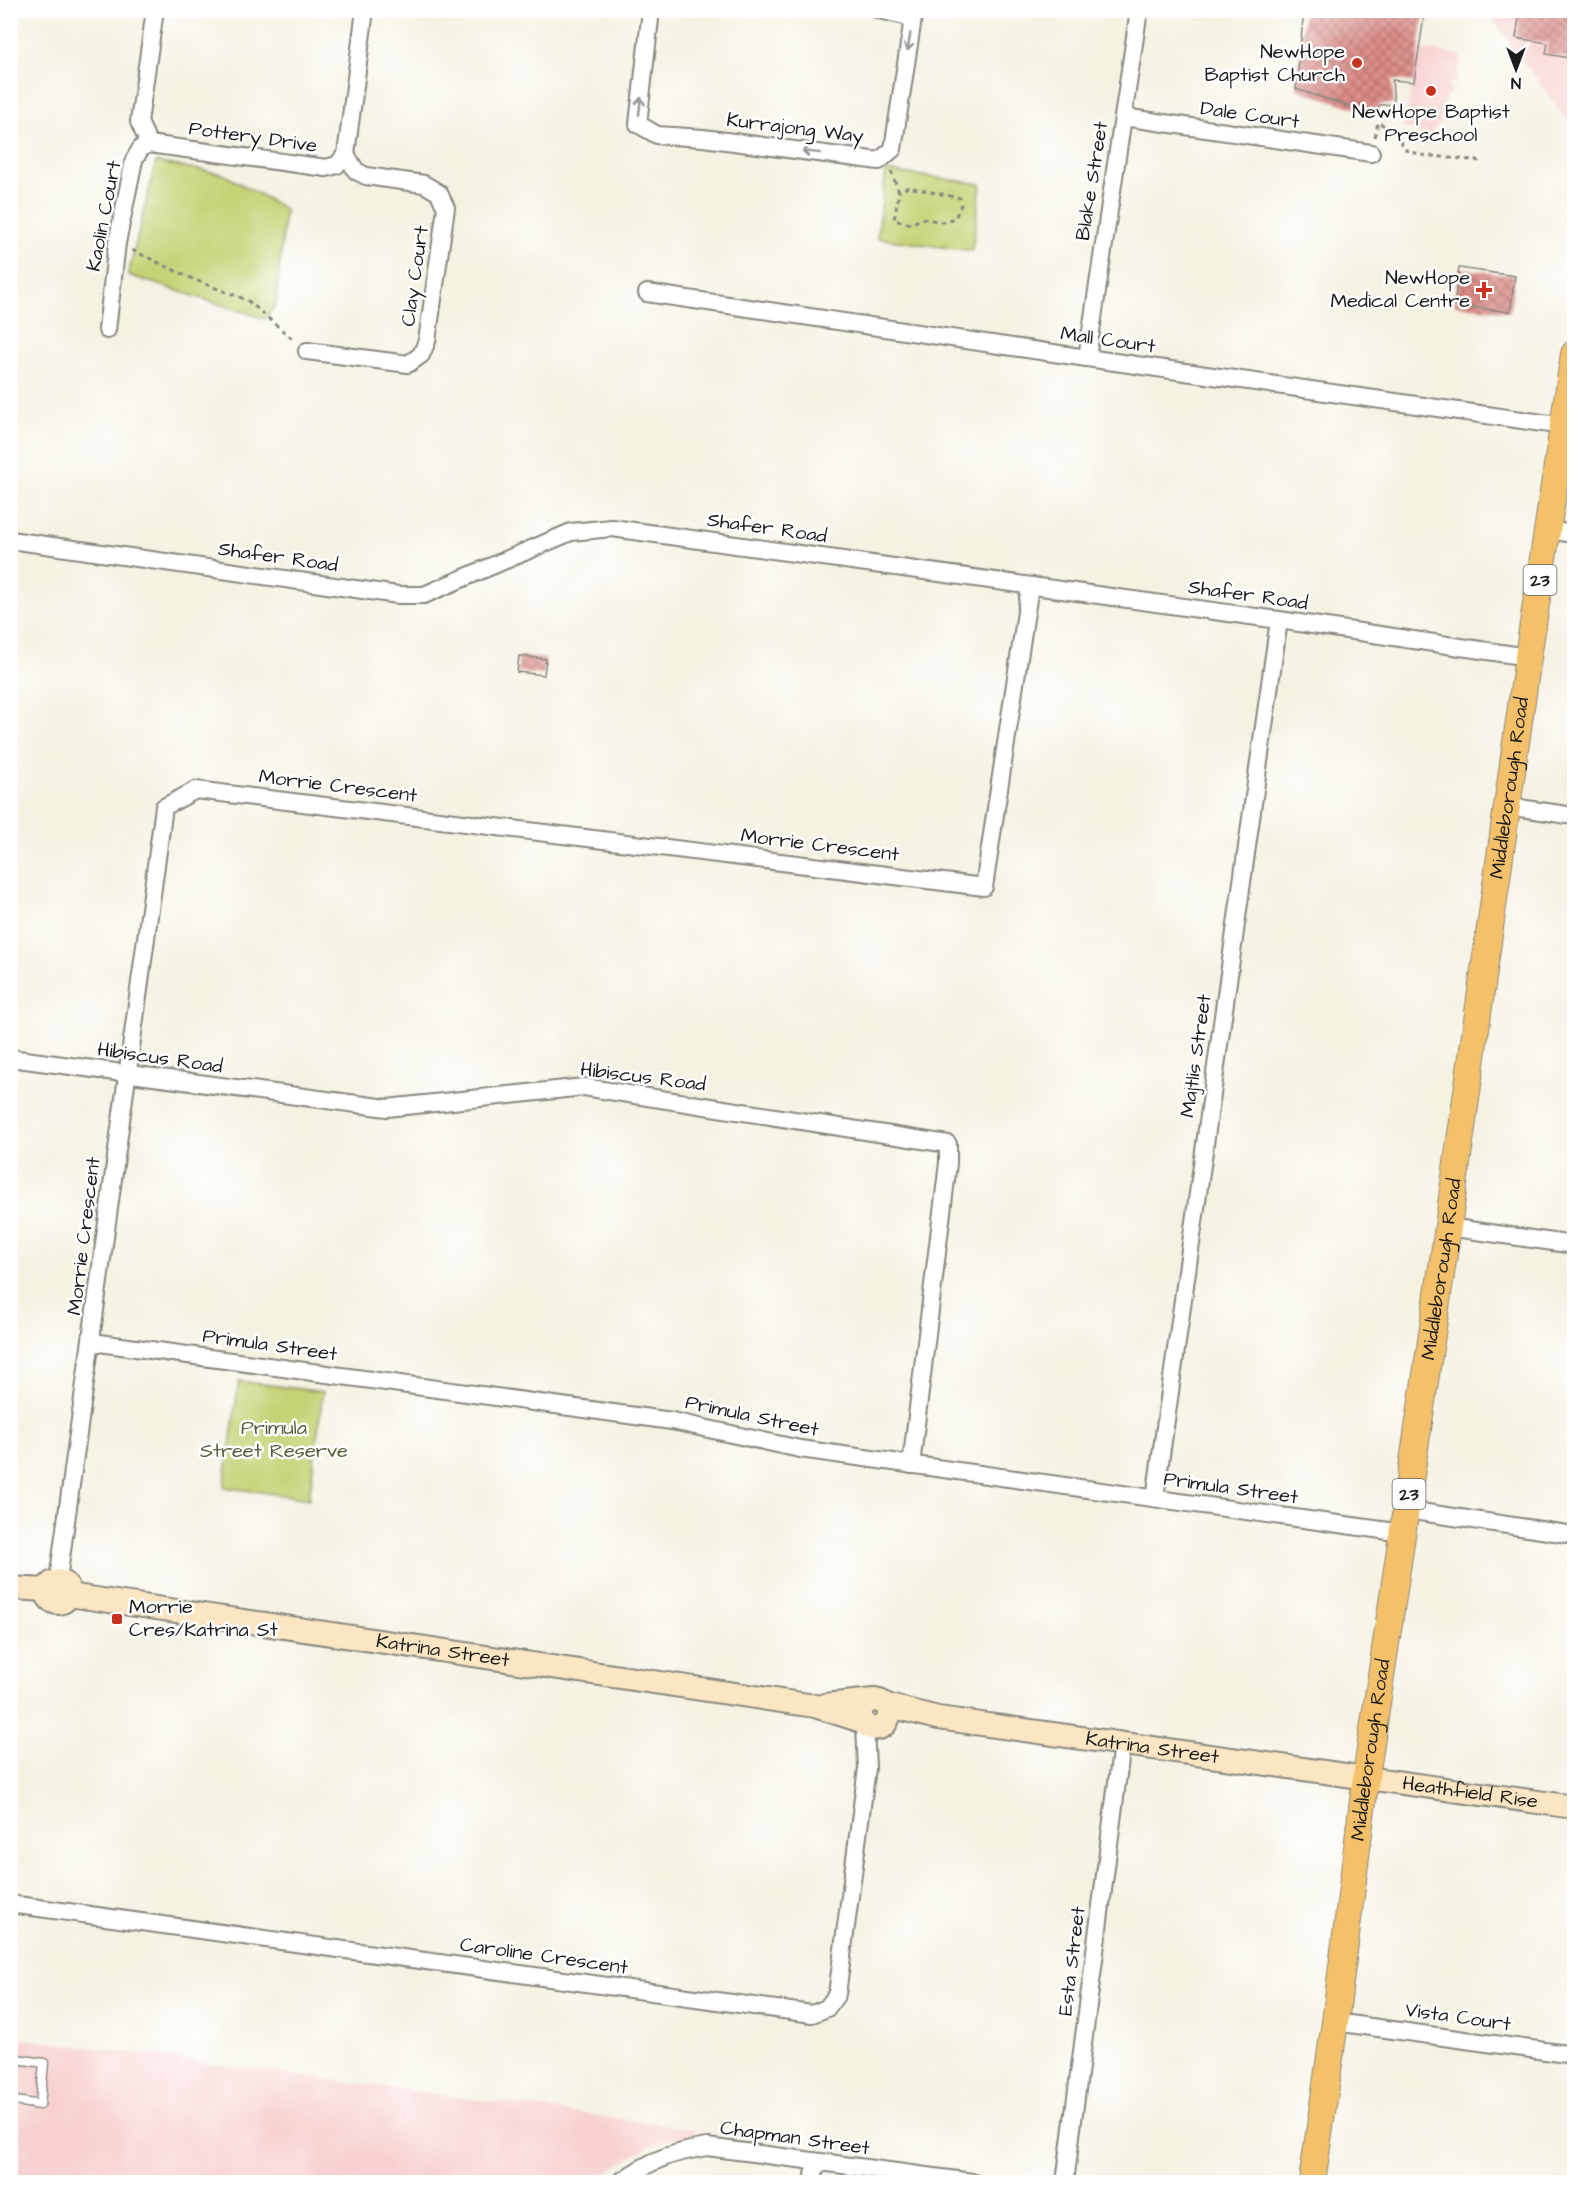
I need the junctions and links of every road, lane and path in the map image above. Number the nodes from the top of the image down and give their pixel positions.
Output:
1 (155, 10) edge
2 (365, 10) edge
3 (651, 10) edge
4 (879, 10) edge
5 (1139, 10) edge
6 (1123, 117) junction
7 (149, 144) junction
8 (1371, 153) joint
9 (346, 154) junction
10 (885, 156) junction
11 (1481, 162) dead end
12 (899, 192) junction
13 (117, 243) junction
14 (647, 293) dead end
15 (107, 330) dead end
16 (307, 351) joint
17 (1575, 354) edge
18 (1086, 358) junction
19 (1564, 426) junction
20 (1548, 530) junction
21 (1575, 534) edge
22 (10, 540) edge
23 (1029, 586) junction
24 (1279, 620) junction
25 (1528, 657) junction
26 (1507, 806) junction
27 (1575, 816) edge
28 (10, 1058) edge
29 (126, 1074) junction
30 (1448, 1227) junction
31 (1575, 1245) edge
32 (92, 1342) junction
33 (911, 1465) junction
34 (1155, 1498) junction
35 (1405, 1521) junction
36 (1575, 1535) edge
37 (10, 1588) edge
38 (58, 1588) junction
39 (874, 1718) junction
40 (1122, 1744) junction
41 (1366, 1777) junction
42 (1575, 1807) edge
43 (10, 1904) edge
44 (1335, 2022) junction
45 (1575, 2055) edge
46 (10, 2058) edge
47 (10, 2100) edge
48 (816, 2163) junction
49 (620, 2182) edge
50 (813, 2182) edge
51 (972, 2182) edge
52 (1065, 2182) edge
53 (1312, 2182) edge

1 - 7 street, Kaolin Court
2 - 9 street
10 -> 3 street, Kurrajong Way
4 -> 10 street, Kurrajong Way
5 - 6 street, Blake Street
6 - 8 street, Dale Court
6 - 18 street, Blake Street
7 - 9 street, Pottery Drive
7 - 13 street, Kaolin Court
8 - 11 path
9 - 16 street, Clay Court
10 - 12 path
12 - 12 path
13 - 15 street, Kaolin Court
13 - 16 path
14 - 18 street, Mall Court
17 - 19 main road, Middleborough Road / 23
18 - 19 street, Mall Court
19 - 20 main road, Middleborough Road / 23
20 - 21 street
20 - 25 main road, Middleborough Road / 23
22 - 23 street, Shafer Road
23 - 24 street, Shafer Road
23 - 29 street, Morrie Crescent
24 - 25 street, Shafer Road
24 - 34 street, Majtlis Street
25 - 26 main road, Middleborough Road / 23
26 - 27 street
26 - 30 main road, Middleborough Road / 23
28 - 29 street, Hibiscus Road
29 - 32 street, Morrie Crescent
29 - 33 street, Hibiscus Road
30 - 31 street
30 - 35 main road, Middleborough Road / 23
32 - 33 street, Primula Street
32 - 38 street, Morrie Crescent
33 - 34 street, Primula Street
34 - 35 street, Primula Street
35 - 36 street, Primula Street
35 - 41 main road, Middleborough Road / 23
37 - 38 street, Katrina Street
38 - 39 street, Katrina Street
39 - 40 street, Katrina Street
39 - 43 street, Caroline Crescent
40 - 41 street, Katrina Street
40 - 52 street, Esta Street
41 - 42 street, Heathfield Rise
41 - 44 main road, Middleborough Road / 23
44 - 45 street, Vista Court
44 - 53 main road, Middleborough Road / 23
46 - 47 lane
48 - 49 street, Chapman Street
48 - 50 street
48 - 51 street, Chapman Street

